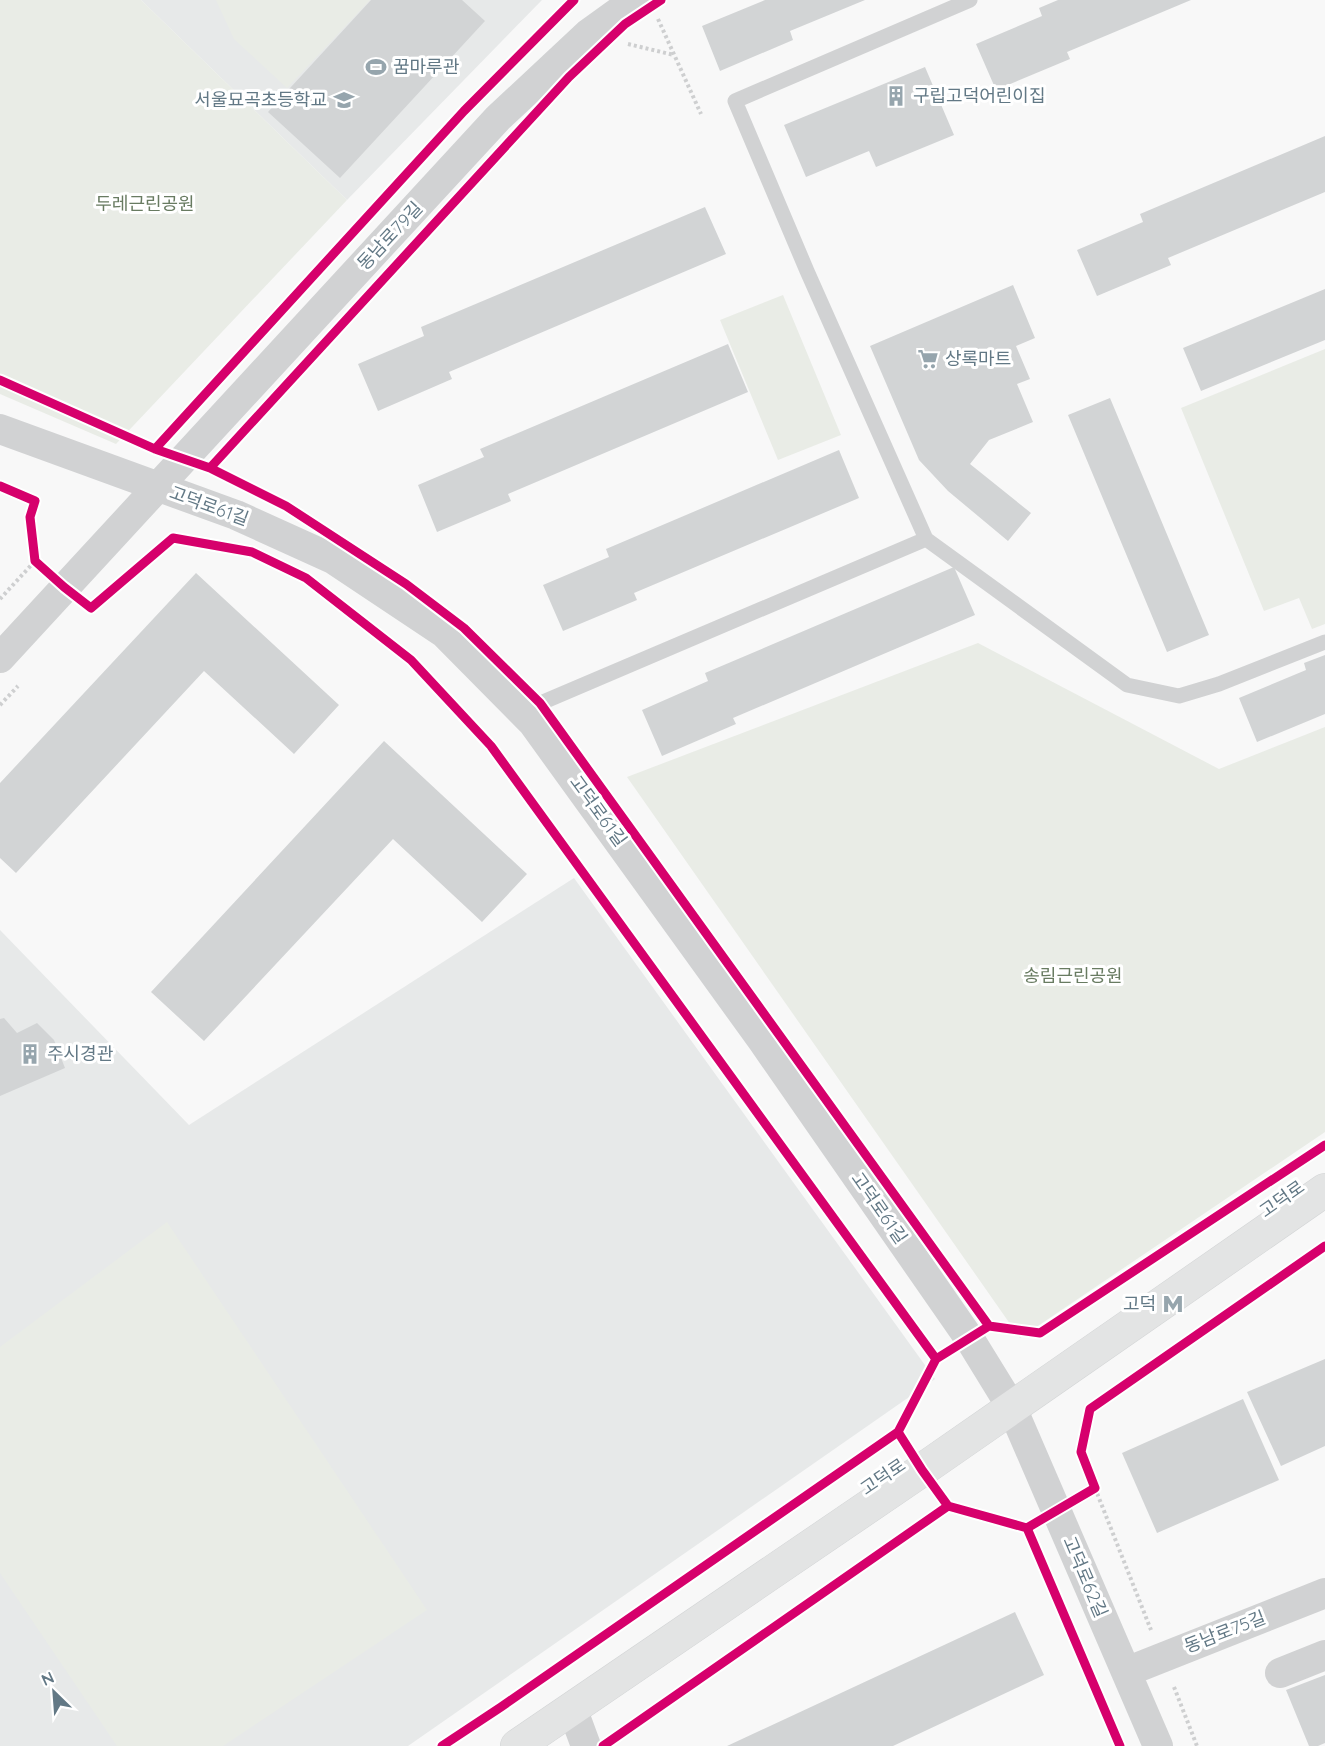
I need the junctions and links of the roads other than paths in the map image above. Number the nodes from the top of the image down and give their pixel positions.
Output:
1 (970, 0) edge
2 (646, 8) edge
3 (0, 429) edge
4 (158, 487) junction
5 (926, 539) junction
6 (1325, 642) edge
7 (0, 658) edge
8 (522, 711) junction
9 (1325, 1190) edge
10 (1012, 1408) junction
11 (1325, 1593) edge
12 (1325, 1655) edge
13 (1126, 1672) junction
14 (1280, 1673) dead end
15 (572, 1708) junction
16 (517, 1746) edge
17 (586, 1746) edge
18 (1158, 1746) edge

1 - 5 lane
2 - 4 street, 동남로79길
3 - 4 street, 고덕로61길
4 - 7 street, 동남로79길
4 - 8 street, 고덕로61길
5 - 6 lane
5 - 8 lane
8 - 10 street, 고덕로61길
9 - 10 main road, 고덕로
10 - 13 street, 고덕로62길
10 - 15 main road, 고덕로
11 - 13 street, 동남로75길
12 - 14 street
13 - 18 street, 고덕로62길
15 - 16 main road, 고덕로
15 - 17 street

